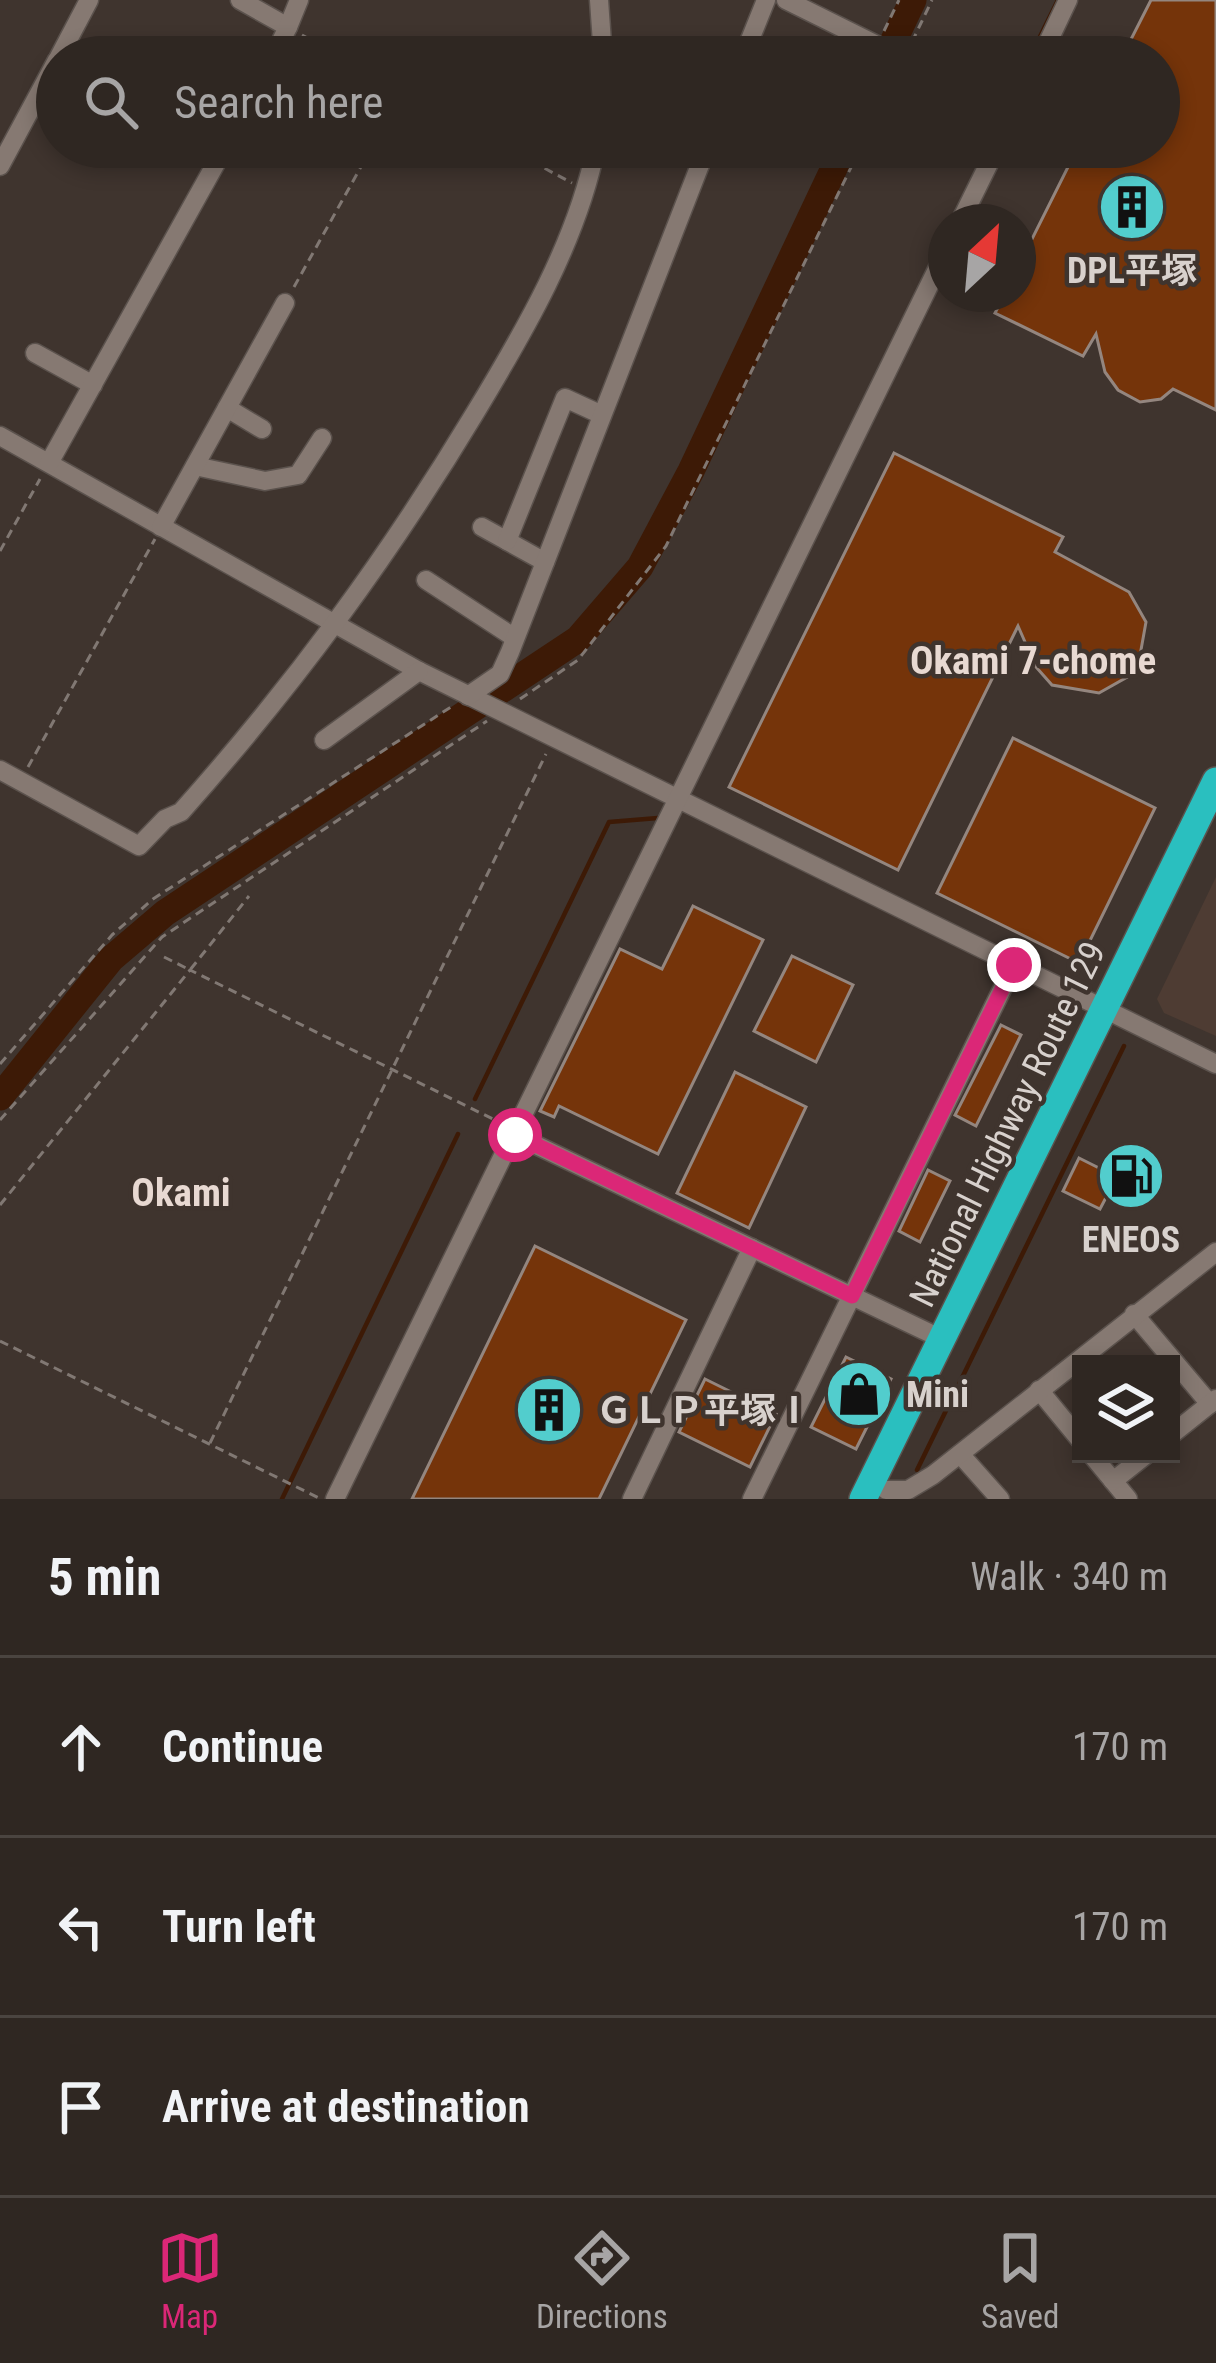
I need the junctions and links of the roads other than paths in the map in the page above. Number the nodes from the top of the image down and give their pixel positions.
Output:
1 (89, 0) edge
2 (240, 0) edge
3 (298, 0) edge
4 (598, 0) edge
5 (766, 0) edge
6 (786, 0) edge
7 (1069, 0) edge
8 (288, 27) junction
9 (70, 36) edge
10 (284, 36) edge
11 (601, 36) edge
12 (751, 36) edge
13 (860, 36) edge
14 (1051, 36) edge
15 (36, 99) edge
16 (0, 166) edge
17 (213, 168) edge
18 (590, 168) edge
19 (699, 168) edge
20 (987, 168) edge
21 (969, 204) edge
22 (928, 288) edge
23 (286, 303) road end
24 (35, 353) dead end
25 (93, 385) junction
26 (227, 408) junction
27 (602, 415) junction
28 (262, 428) dead end
29 (0, 436) edge
30 (322, 438) dead end
31 (50, 463) junction
32 (195, 466) junction
33 (161, 527) junction
34 (482, 527) dead end
35 (507, 541) junction
36 (544, 562) junction
37 (426, 580) dead end
38 (336, 628) junction
39 (515, 638) junction
40 (418, 671) junction
41 (470, 697) junction
42 (325, 740) dead end
43 (0, 770) edge
44 (1216, 781) edge
45 (678, 801) junction
46 (1216, 821) edge
47 (1014, 965) junction
48 (1112, 1014) junction
49 (1216, 1064) edge
50 (516, 1133) junction
51 (752, 1248) junction
52 (1216, 1252) edge
53 (852, 1296) junction
54 (1134, 1315) junction
55 (942, 1339) junction
56 (1039, 1390) junction
57 (1213, 1401) edge
58 (1180, 1428) edge
59 (1072, 1430) edge
60 (960, 1454) junction
61 (1097, 1463) edge
62 (1139, 1463) edge
63 (1115, 1491) edge
64 (876, 1496) edge
65 (335, 1499) edge
66 (632, 1499) edge
67 (752, 1499) edge
68 (1000, 1499) edge

1 - 9 street
2 - 8 street
3 - 8 street
4 - 11 street
5 - 12 street
6 - 13 street
7 - 14 street
8 - 10 street
15 - 16 street
17 - 25 street
18 - 38 street
19 - 27 street
20 - 21 street
22 - 45 street
23 - 26 street
24 - 25 street
25 - 31 street
26 - 28 street
26 - 32 street
27 - 35 street
27 - 36 street
29 - 31 street
30 - 32 street
31 - 33 street
32 - 33 street
33 - 38 street
34 - 35 street
35 - 36 street
36 - 39 street
37 - 39 street
38 - 40 street
38 - 43 street
39 - 41 street
40 - 41 street
40 - 42 street
41 - 45 street
44 - 48 highway, National Highway Route 129
45 - 47 street
45 - 50 street
46 - 48 highway, National Highway Route 129
47 - 48 street
47 - 53 street
48 - 49 street
48 - 55 highway, National Highway Route 129
48 - 64 highway, National Highway Route 129
50 - 51 street
50 - 65 street
51 - 53 street
51 - 66 street
52 - 54 street
53 - 55 street
53 - 67 street
54 - 56 street
54 - 57 street
55 - 64 highway, National Highway Route 129
56 - 59 street
56 - 60 street
57 - 58 street
60 - 64 street
60 - 68 street
61 - 63 street
62 - 63 street

